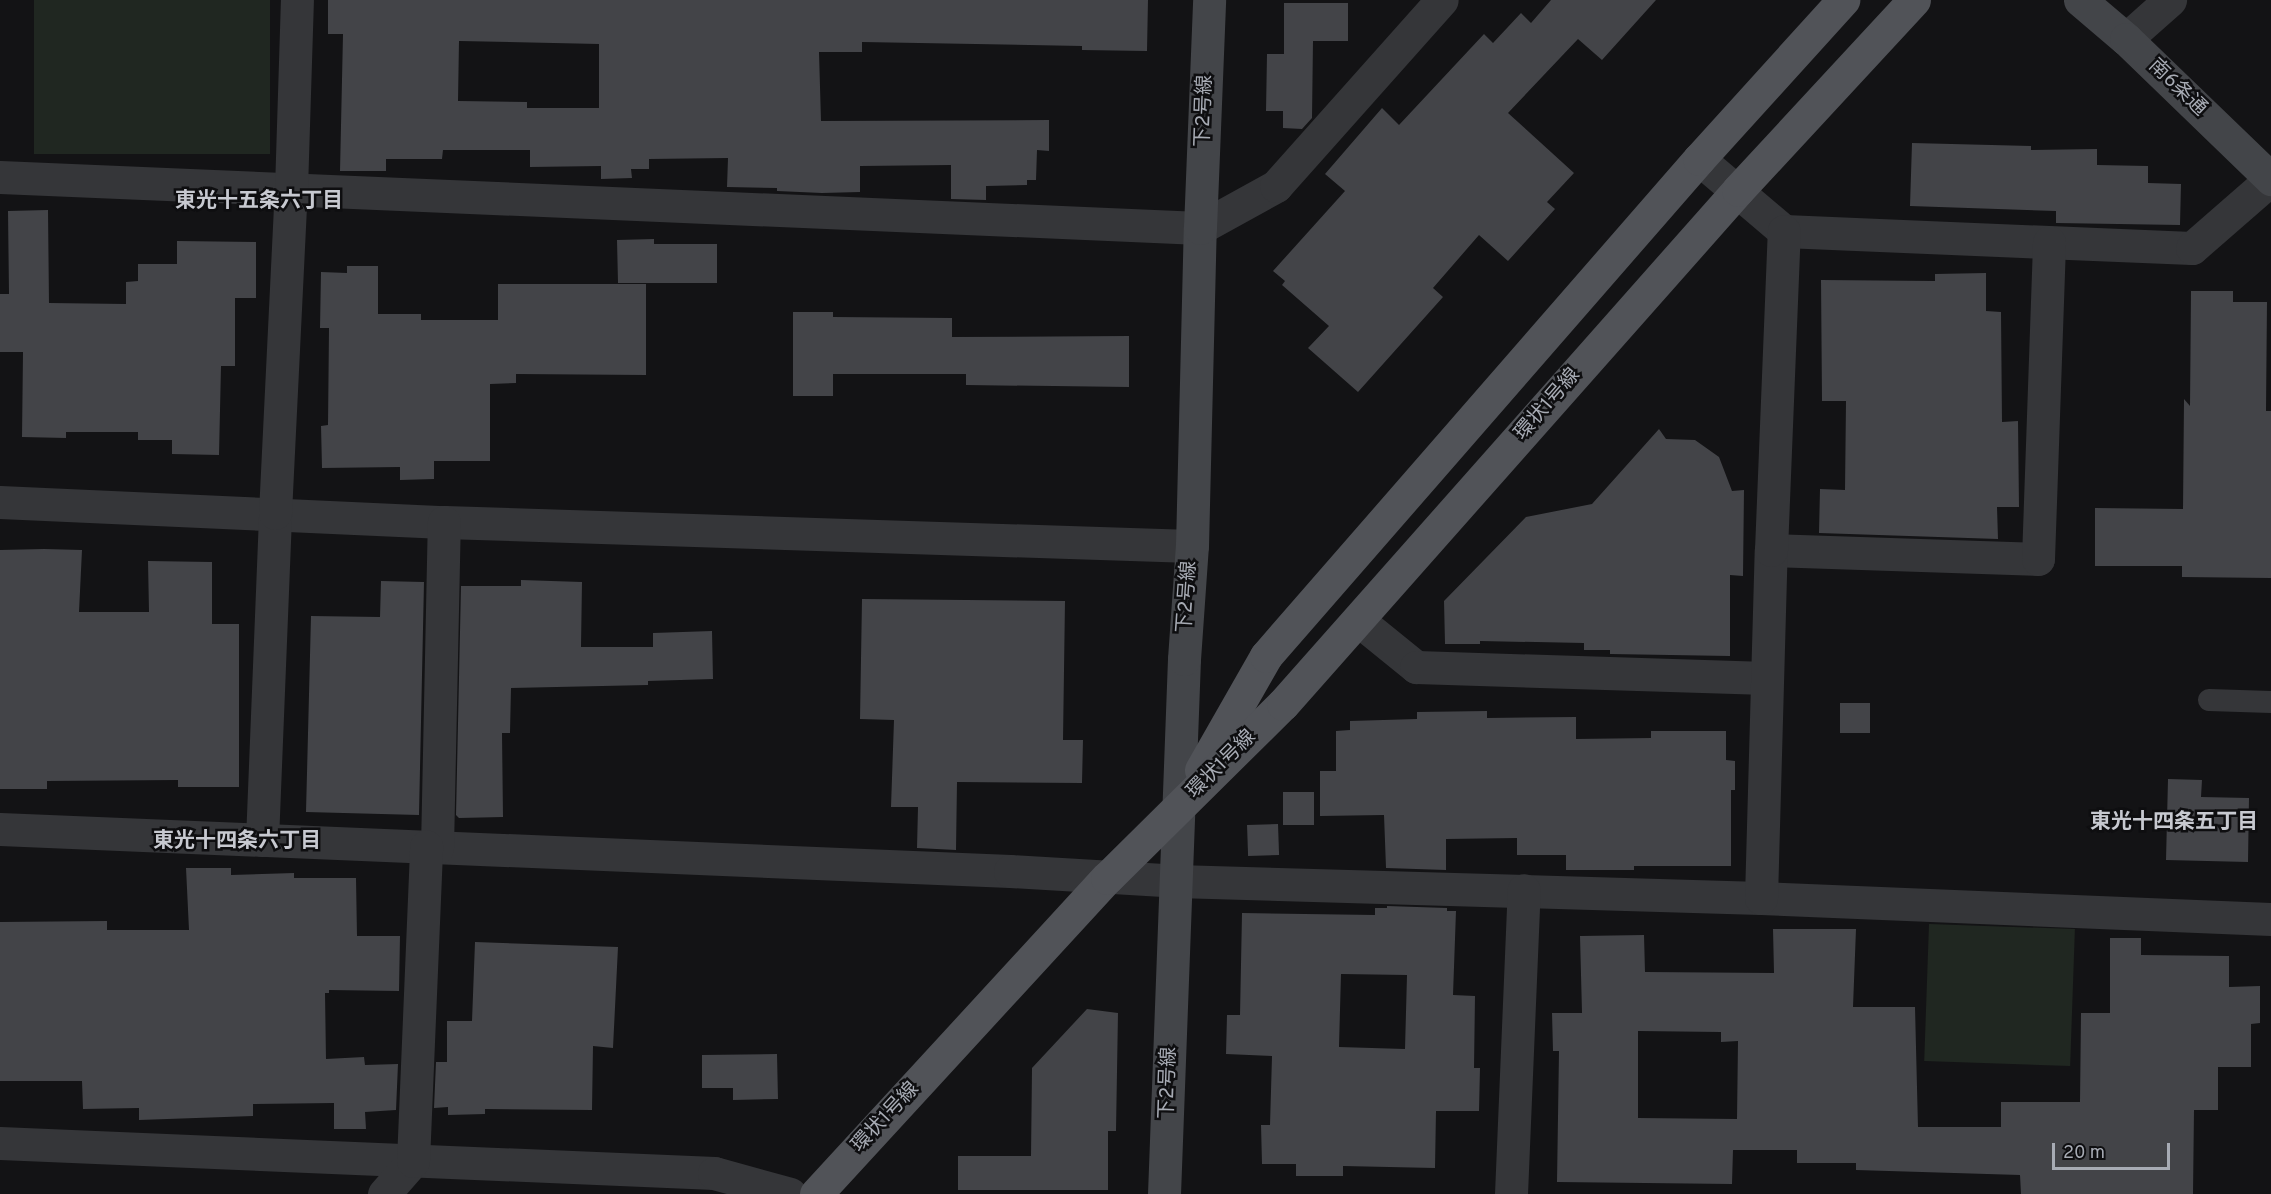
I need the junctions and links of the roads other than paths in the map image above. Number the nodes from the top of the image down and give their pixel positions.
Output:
1 (297, 0) edge
2 (1209, 0) edge
3 (1442, 0) edge
4 (1843, 0) edge
5 (1914, 0) edge
6 (2080, 0) edge
7 (2170, 0) edge
8 (2126, 39) junction
9 (1699, 159) junction
10 (0, 177) edge
11 (2271, 179) edge
12 (291, 189) junction
13 (1738, 190) junction
14 (1200, 228) junction
15 (1784, 231) junction
16 (2049, 242) junction
17 (0, 502) edge
18 (275, 513) junction
19 (444, 522) junction
20 (1192, 546) junction
21 (1771, 550) junction
22 (1358, 620) junction
23 (1767, 678) junction
24 (2208, 700) dead end
25 (2271, 702) edge
26 (1179, 808) junction
27 (0, 829) edge
28 (262, 840) junction
29 (431, 847) junction
30 (1107, 878) junction
31 (1176, 881) junction
32 (1524, 890) junction
33 (1761, 898) junction
34 (2271, 919) edge
35 (0, 1143) edge
36 (413, 1161) junction
37 (384, 1194) edge
38 (790, 1194) edge
39 (816, 1194) edge
40 (1164, 1194) edge
41 (1511, 1194) edge

1 - 12 street
2 - 14 street, 下2号線
3 - 14 street
4 - 9 main road, 環状1号線
5 - 13 main road, 環状1号線
6 - 8 street, 南6条通
7 - 8 street
8 - 11 street, 南6条通
9 - 13 street
9 - 26 main road, 環状1号線
10 - 12 street
11 - 16 street
12 - 14 street
12 - 18 street
13 - 15 street
13 - 22 main road, 環状1号線
14 - 20 street, 下2号線
15 - 16 street
15 - 21 street
16 - 21 street
17 - 18 street
18 - 19 street
18 - 28 street
19 - 20 street
19 - 29 street
20 - 26 street, 下2号線
21 - 23 street
22 - 23 street
22 - 26 main road, 環状1号線
23 - 33 street
24 - 25 lane
26 - 30 main road, 環状1号線
26 - 31 street, 下2号線
27 - 28 street
28 - 29 street
29 - 30 street
29 - 36 street
30 - 31 street
30 - 39 main road, 環状1号線
31 - 32 street
31 - 40 street, 下2号線
32 - 33 street
32 - 41 street
33 - 34 street
35 - 36 street
36 - 37 street
36 - 38 street

